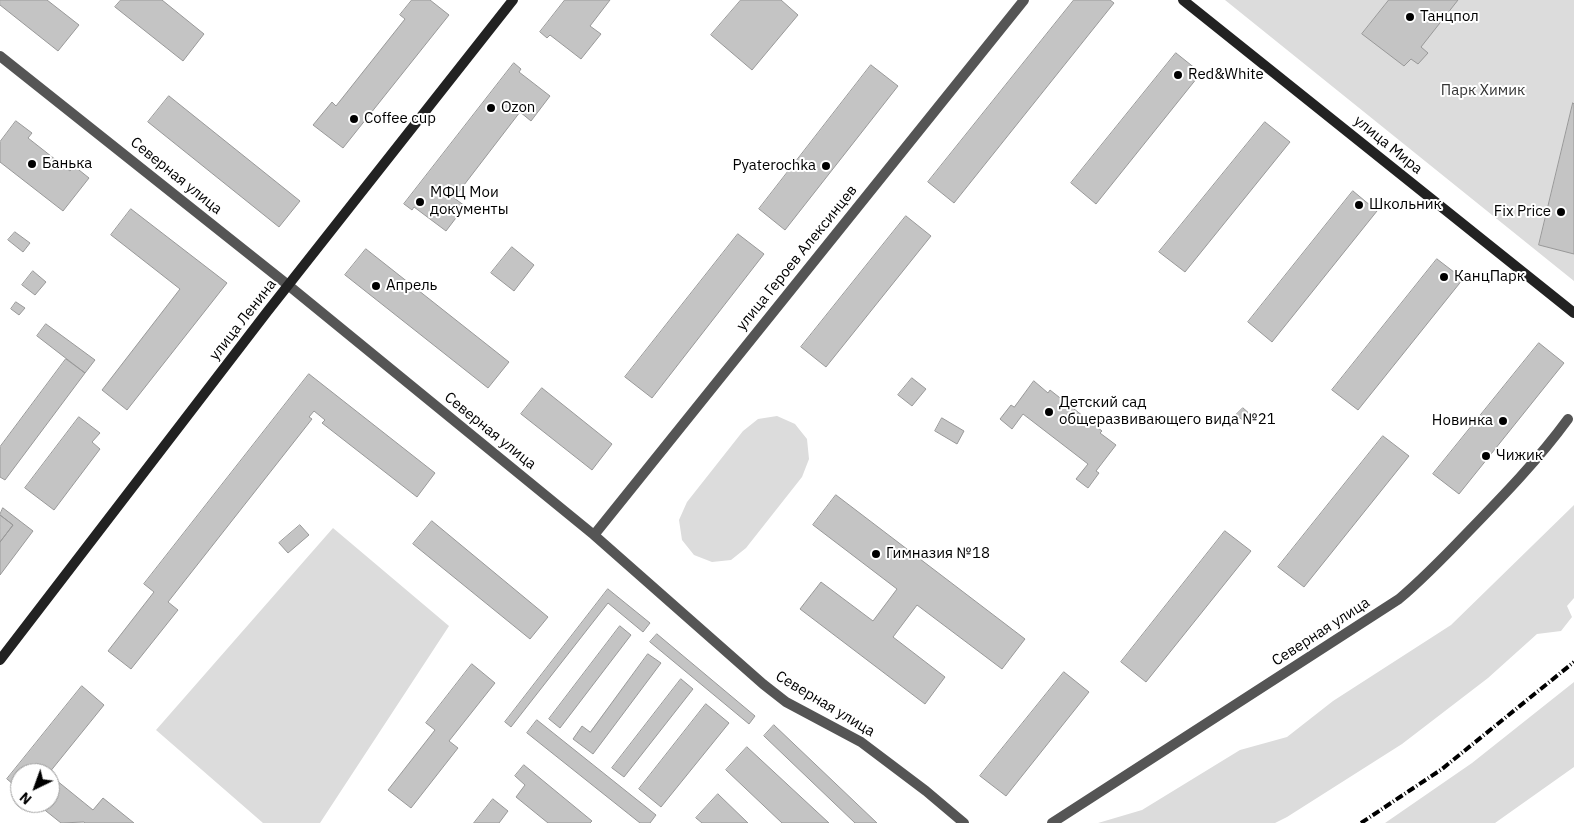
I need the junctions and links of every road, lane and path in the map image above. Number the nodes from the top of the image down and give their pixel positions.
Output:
1 (513, 0) edge
2 (1024, 0) edge
3 (1183, 0) edge
4 (0, 56) edge
5 (288, 285) junction
6 (1574, 313) edge
7 (1568, 419) dead end
8 (594, 535) junction
9 (0, 660) edge
10 (964, 823) edge
11 (1052, 823) edge

1 - 5 street, улица Ленина
2 - 8 street, улица Героев Алексинцев
3 - 6 street, улица Мира
4 - 5 street, Северная улица
5 - 8 street, Северная улица
5 - 9 street, улица Ленина
7 - 11 street, Северная улица
8 - 10 street, Северная улица

